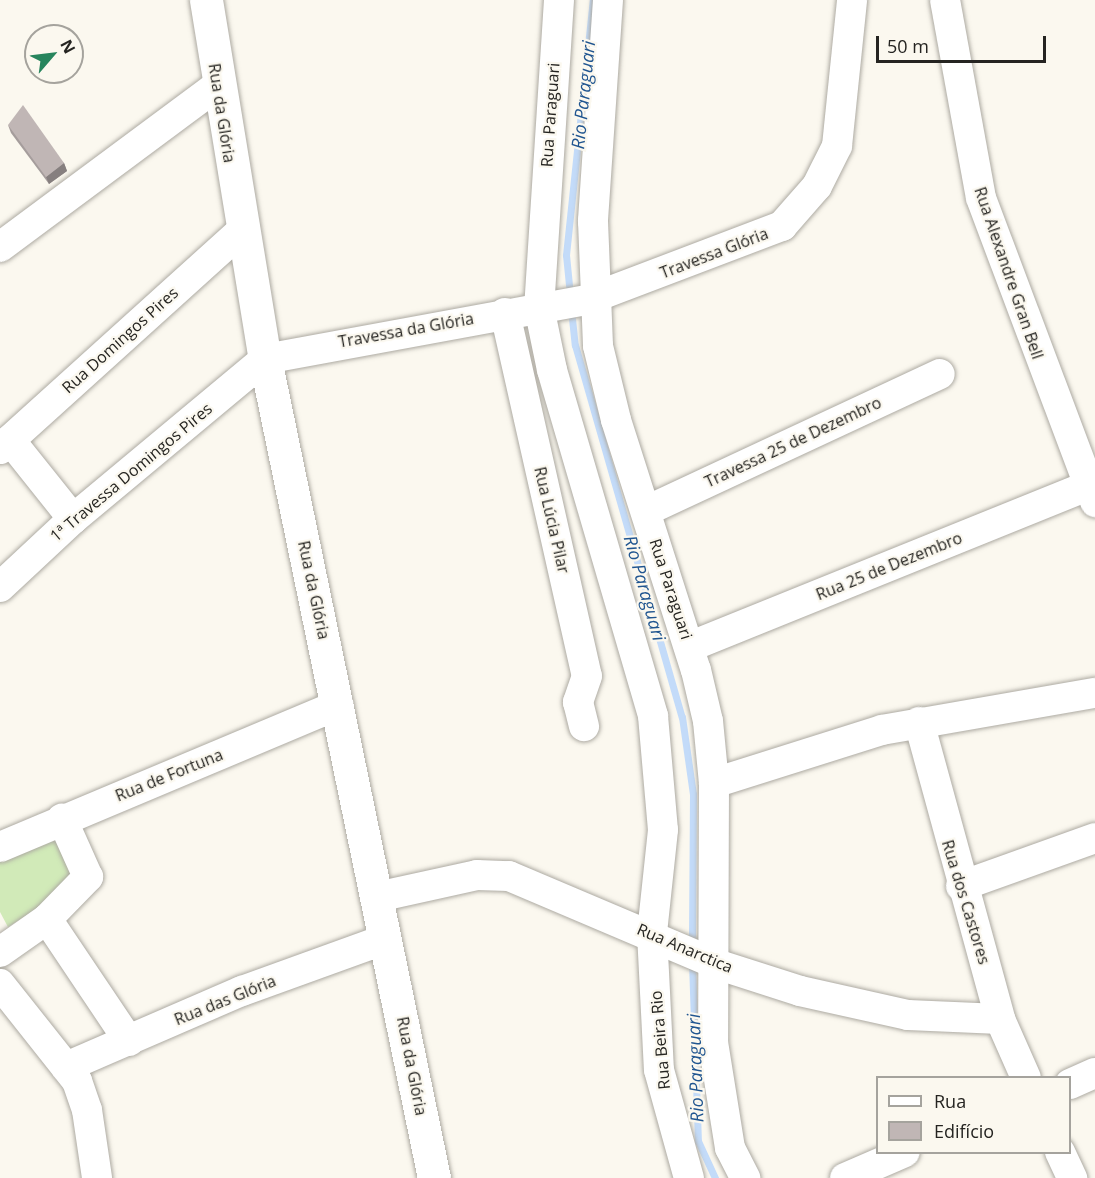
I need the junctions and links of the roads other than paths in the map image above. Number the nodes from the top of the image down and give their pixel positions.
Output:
1 (206, 0) edge
2 (559, 0) edge
3 (609, 0) edge
4 (852, 0) edge
5 (945, 0) edge
6 (216, 86) junction
7 (241, 231) junction
8 (0, 247) edge
9 (590, 299) junction
10 (544, 307) junction
11 (505, 313) junction
12 (265, 359) junction
13 (940, 374) dead end
14 (5, 444) edge
15 (1092, 494) edge
16 (646, 511) junction
17 (73, 519) junction
18 (0, 587) edge
19 (689, 647) junction
20 (1095, 693) edge
21 (338, 705) junction
22 (919, 722) junction
23 (585, 726) dead end
24 (714, 783) junction
25 (62, 819) junction
26 (1095, 838) edge
27 (2, 844) edge
28 (961, 886) junction
29 (377, 897) junction
30 (47, 919) junction
31 (386, 939) junction
32 (662, 939) junction
33 (1, 946) edge
34 (711, 962) junction
35 (0, 984) edge
36 (1000, 1019) junction
37 (129, 1041) junction
38 (66, 1067) junction
39 (1095, 1073) edge
40 (1026, 1076) edge
41 (1071, 1084) edge
42 (900, 1154) edge
43 (1061, 1154) edge
44 (97, 1178) edge
45 (434, 1178) edge
46 (689, 1178) edge
47 (745, 1178) edge
48 (845, 1178) edge
49 (1072, 1178) edge

1 - 6 main road, Rua da Glória
2 - 10 street, Rua Paraguari
3 - 9 street, Rua Paraguari
4 - 9 street, Travessa Glória
5 - 15 street, Rua Alexandre Gran Bell
6 - 7 main road, Rua da Glória
6 - 8 street
7 - 12 main road, Rua da Glória
7 - 14 street, Rua Domingos Pires
9 - 10 street, Travessa Glória
9 - 16 street, Rua Paraguari
10 - 11 street, Travessa da Glória
10 - 32 street, Rua Paraguari
11 - 12 street, Travessa da Glória
11 - 23 street, Rua Lúcia Pilar
12 - 17 street, 1ª Travessa Domingos Pires
12 - 21 main road, Rua da Glória
13 - 16 street, Travessa 25 de Dezembro
14 - 17 street
15 - 19 street, Rua 25 de Dezembro
16 - 19 street, Rua Paraguari
17 - 18 street, 1ª Travessa Domingos Pires
19 - 24 street, Rua Paraguari
20 - 22 street
21 - 25 street, Rua de Fortuna
21 - 29 main road, Rua da Glória
22 - 24 street
22 - 28 street, Rua dos Castores
24 - 34 street, Rua Paraguari
25 - 27 street, Rua de Fortuna
25 - 30 street
26 - 28 street
28 - 36 street, Rua dos Castores
29 - 31 main road, Rua da Glória
29 - 32 street, Rua Anarctica
30 - 33 street
30 - 37 street
31 - 37 street, Rua das Glória
31 - 45 main road, Rua da Glória
32 - 34 street, Rua Anarctica
32 - 46 street, Rua Beira Rio
34 - 36 street, Rua Anarctica
34 - 47 street, Rua Paraguari
35 - 38 street
36 - 40 street, Rua dos Castores
37 - 38 street, Rua das Glória
38 - 44 street
39 - 41 street
42 - 48 street
43 - 49 street

